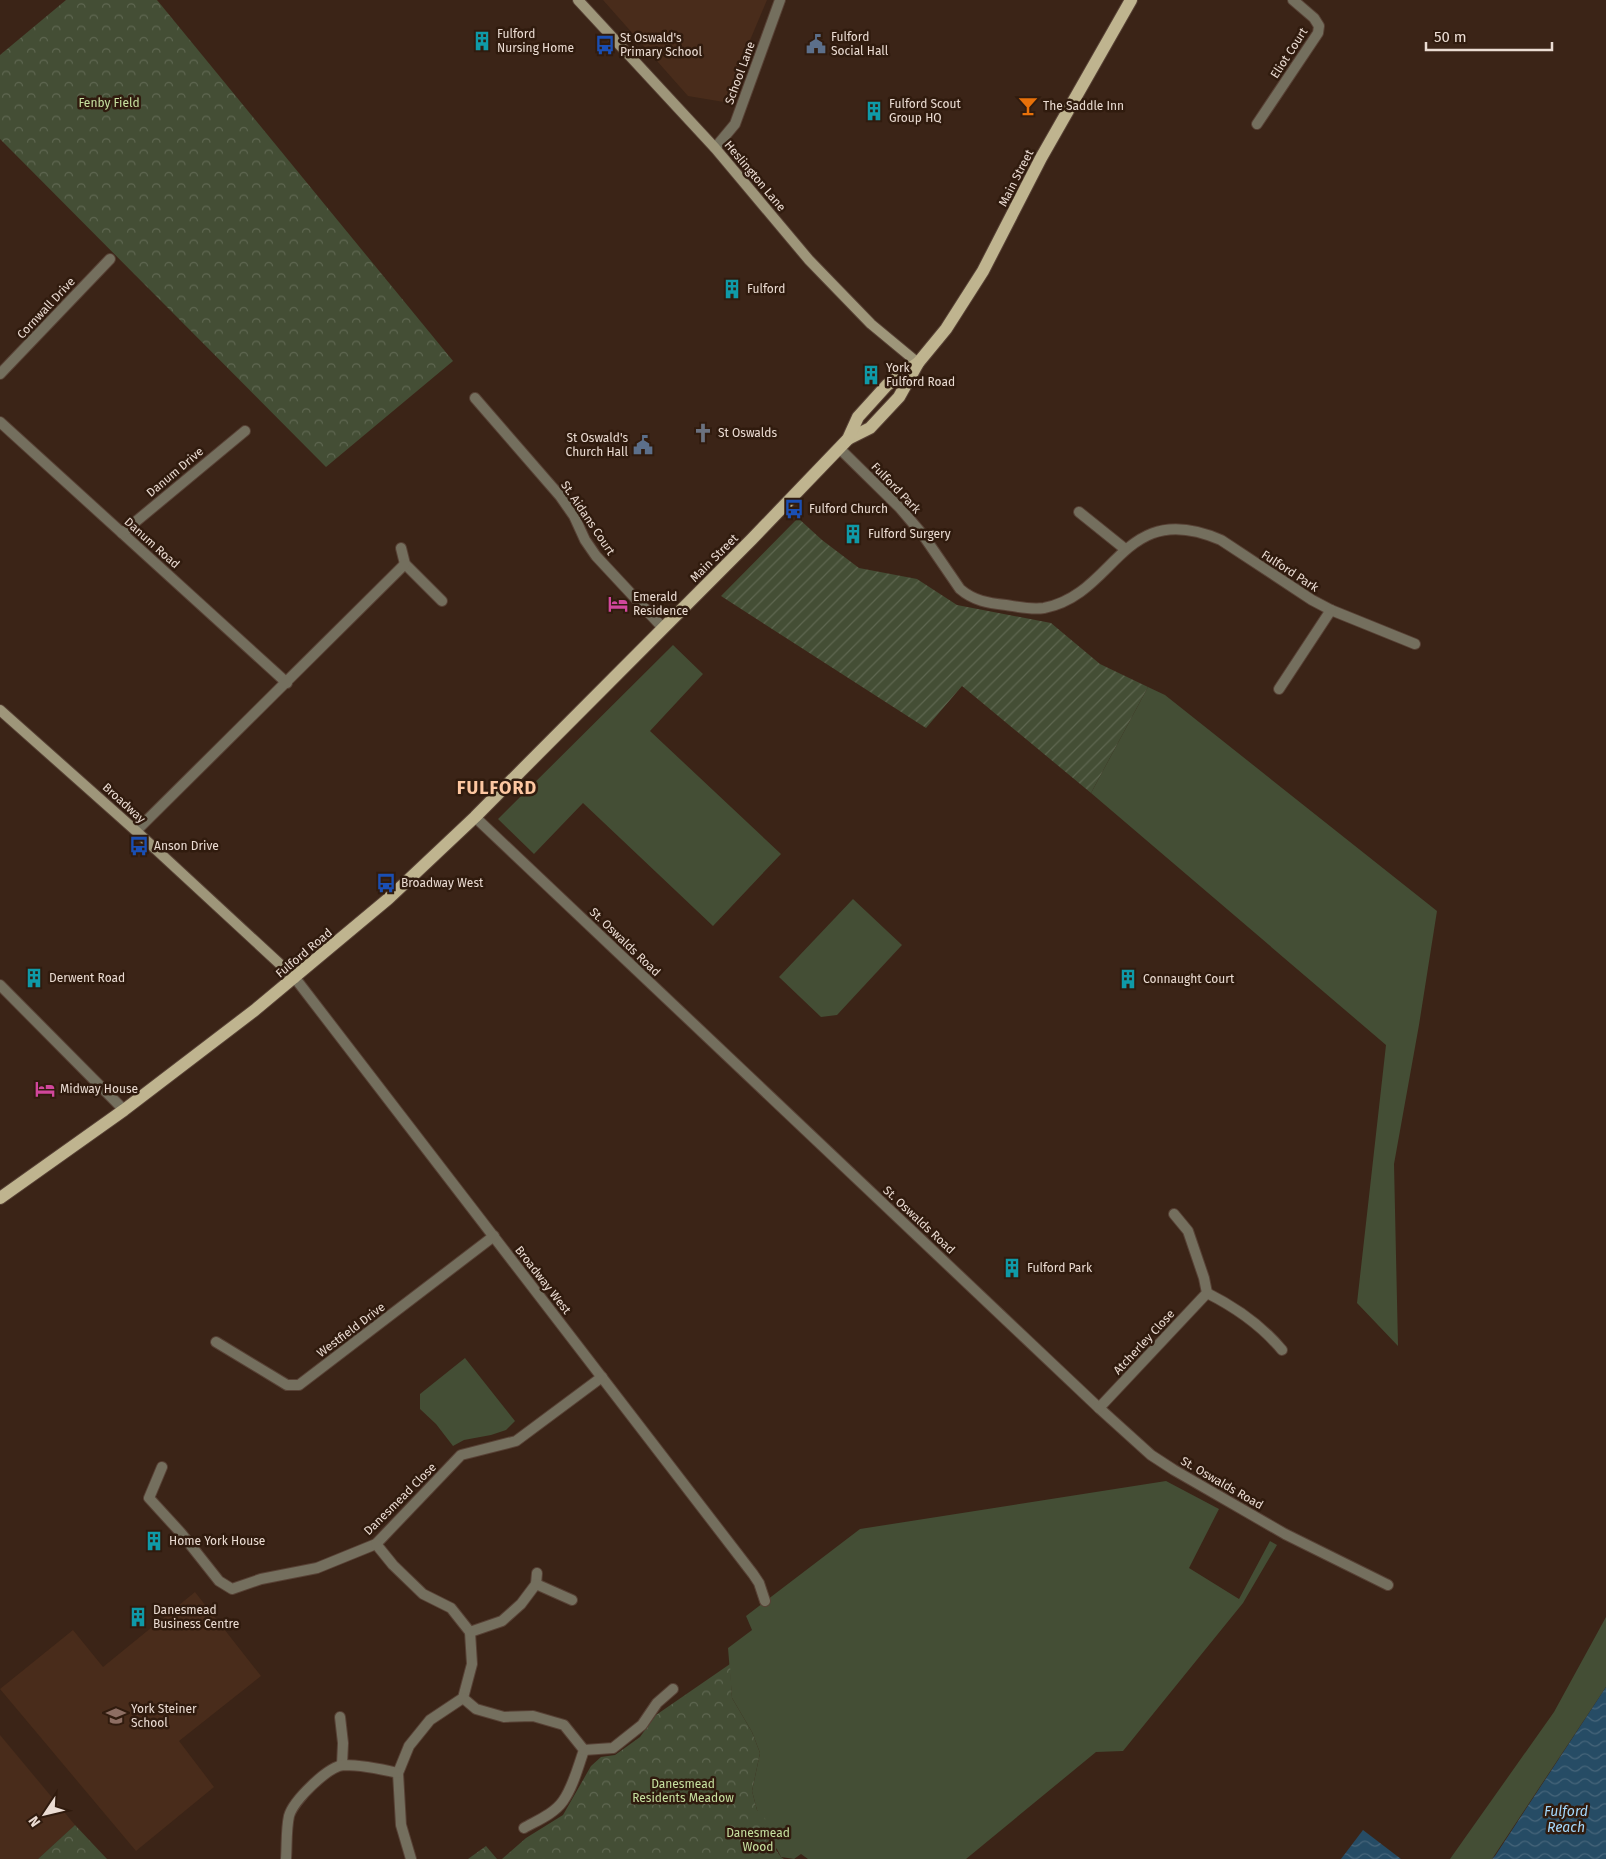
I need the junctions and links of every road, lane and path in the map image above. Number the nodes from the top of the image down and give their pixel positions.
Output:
1 (578, 0) edge
2 (780, 0) edge
3 (1131, 0) edge
4 (1292, 0) edge
5 (1257, 124) dead end
6 (715, 148) junction
7 (110, 259) dead end
8 (918, 363) junction
9 (0, 374) edge
10 (475, 398) dead end
11 (0, 422) edge
12 (245, 431) dead end
13 (843, 444) junction
14 (1079, 512) dead end
15 (122, 533) junction
16 (400, 548) dead end
17 (1125, 549) junction
18 (405, 564) junction
19 (442, 601) dead end
20 (1331, 610) junction
21 (663, 628) junction
22 (1415, 644) dead end
23 (286, 682) junction
24 (1279, 688) dead end
25 (596, 695) joint
26 (0, 710) edge
27 (475, 817) junction
28 (136, 831) junction
29 (295, 978) junction
30 (0, 985) edge
31 (124, 1110) junction
32 (0, 1198) edge
33 (1174, 1214) dead end
34 (494, 1236) junction
35 (1207, 1293) junction
36 (216, 1342) dead end
37 (1282, 1350) dead end
38 (602, 1377) junction
39 (1099, 1408) junction
40 (162, 1466) dead end
41 (376, 1544) junction
42 (537, 1572) dead end
43 (536, 1584) junction
44 (1388, 1585) dead end
45 (572, 1600) dead end
46 (765, 1601) dead end
47 (470, 1632) junction
48 (674, 1689) dead end
49 (463, 1698) junction
50 (340, 1717) dead end
51 (584, 1750) junction
52 (342, 1765) junction
53 (398, 1773) junction
54 (524, 1828) dead end
55 (286, 1859) edge
56 (412, 1859) edge

1 - 6 street, Heslington Lane
2 - 6 street, School Lane
3 - 8 main road, Main Street
4 - 5 street, Eliot Court
6 - 8 street, Heslington Lane
7 - 9 street, Cornwall Drive
8 - 13 main road, Main Street
10 - 21 street, St. Aidans Court
11 - 15 street, Danum Road
12 - 15 street, Danum Drive
13 - 17 street, Fulford Park
13 - 21 main road, Main Street
14 - 17 street
15 - 23 street, Danum Road
16 - 18 street
17 - 20 street, Fulford Park
18 - 19 street
18 - 23 street
20 - 22 street, Fulford Park
20 - 24 street
21 - 25 main road, Main Street
23 - 28 street
25 - 27 main road, Fulford Road
26 - 28 street, Broadway
27 - 29 main road, Fulford Road
27 - 39 street, St. Oswalds Road
28 - 29 street, Broadway
29 - 31 main road, Fulford Road
29 - 34 street, Broadway West
30 - 31 street
31 - 32 main road, Fulford Road
33 - 35 street
34 - 36 street, Westfield Drive
34 - 38 street, Broadway West
35 - 37 street
35 - 39 street, Atcherley Close
38 - 41 street, Danesmead Close
38 - 46 street, Broadway West
39 - 44 street, St. Oswalds Road
40 - 41 street, Danesmead Close
41 - 47 street
42 - 43 street
43 - 45 street
43 - 47 street
47 - 49 street
48 - 51 street
49 - 51 street
49 - 53 street
50 - 52 street
51 - 54 street
52 - 53 street
52 - 55 street
53 - 56 street

